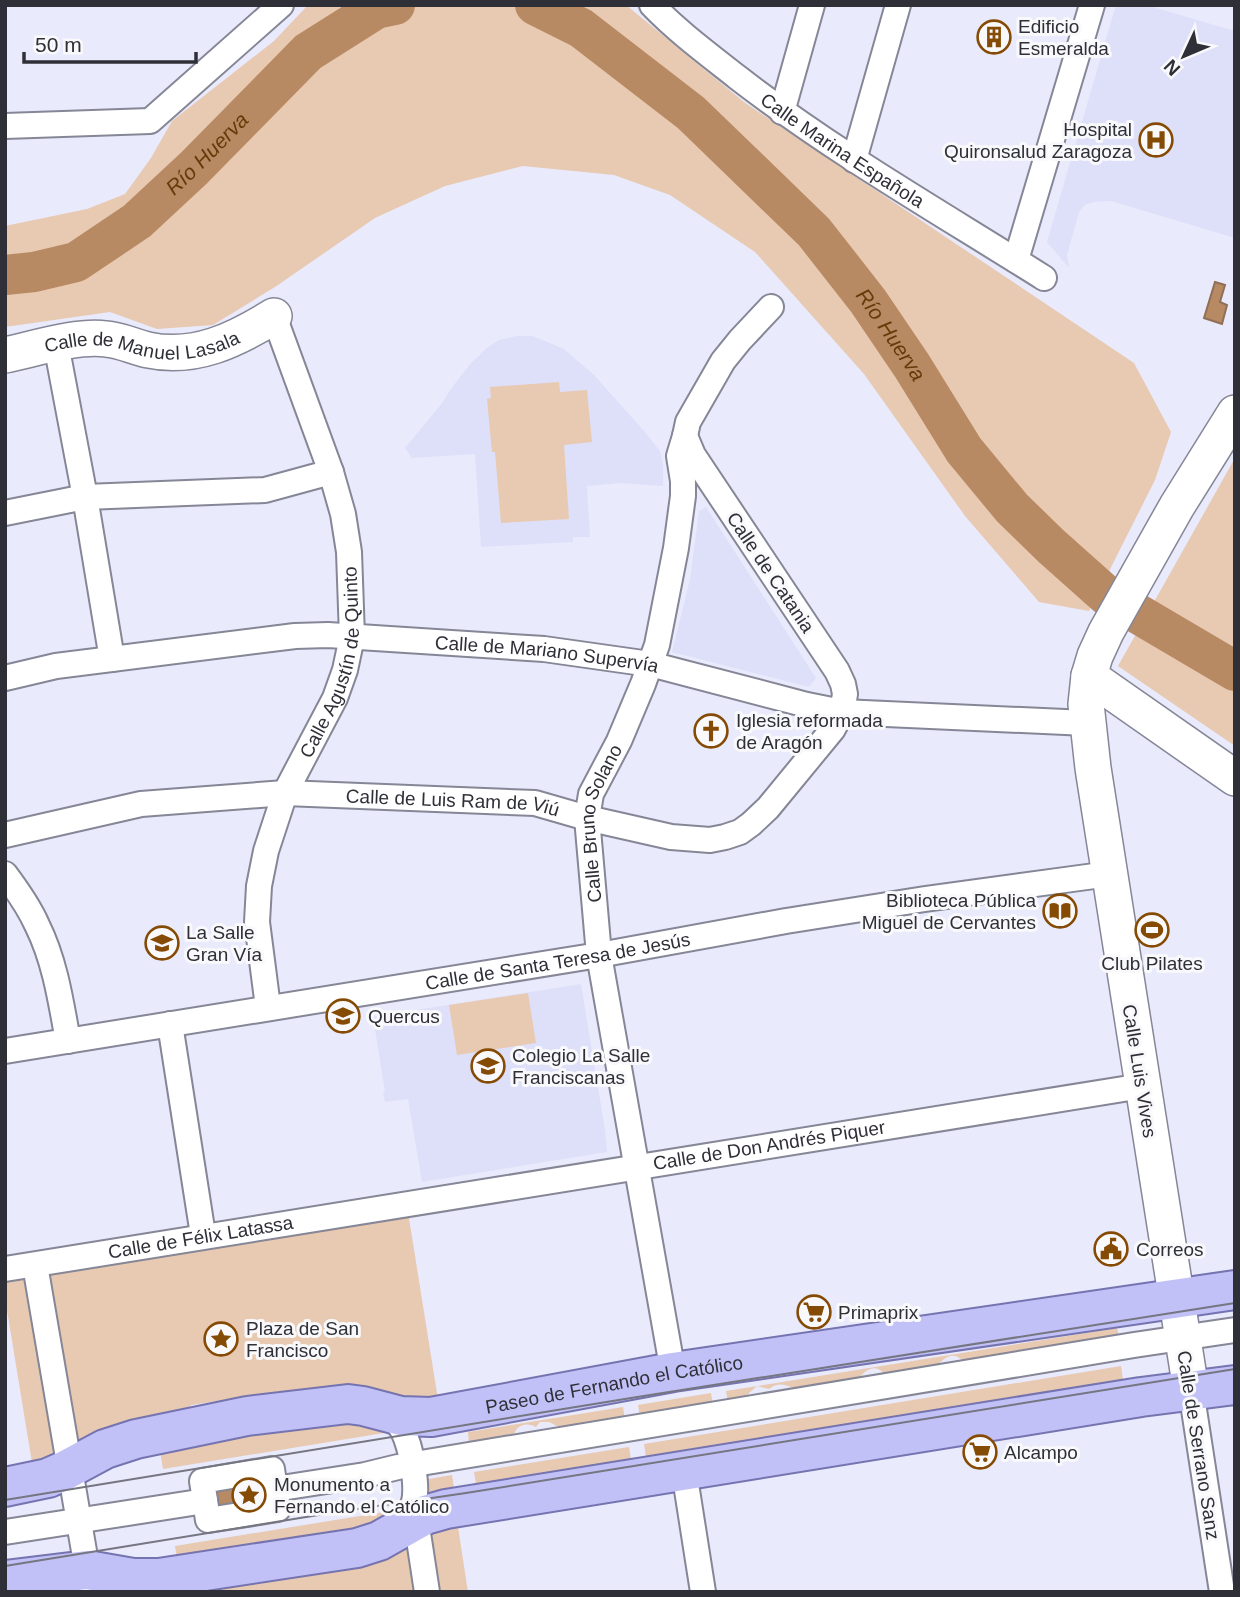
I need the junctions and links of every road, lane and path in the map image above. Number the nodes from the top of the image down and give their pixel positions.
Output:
1 (281, 5) edge
2 (652, 5) edge
3 (812, 5) edge
4 (898, 5) edge
5 (1092, 5) edge
6 (782, 112) junction
7 (5, 125) edge
8 (854, 160) junction
9 (1016, 260) junction
10 (1044, 278) dead end
11 (771, 307) dead end
12 (274, 316) joint
13 (56, 344) junction
14 (5, 355) edge
15 (1233, 408) edge
16 (685, 436) junction
17 (331, 472) junction
18 (85, 498) junction
19 (5, 513) edge
20 (352, 637) junction
21 (113, 659) junction
22 (650, 664) junction
23 (1088, 676) junction
24 (5, 678) edge
25 (842, 712) junction
26 (1087, 723) junction
27 (1235, 778) edge
28 (285, 793) junction
29 (587, 818) junction
30 (5, 835) edge
31 (5, 874) edge
32 (1110, 874) junction
33 (598, 955) junction
34 (268, 1007) junction
35 (170, 1024) junction
36 (68, 1041) junction
37 (5, 1051) edge
38 (1142, 1086) junction
39 (636, 1165) junction
40 (396, 1204) joint
41 (203, 1235) junction
42 (35, 1265) junction
43 (5, 1269) edge
44 (1235, 1290) edge
45 (1176, 1299) junction
46 (1235, 1330) edge
47 (1182, 1337) junction
48 (673, 1372) junction
49 (1235, 1385) edge
50 (1191, 1390) junction
51 (389, 1414) junction
52 (71, 1468) junction
53 (684, 1471) junction
54 (5, 1487) edge
55 (275, 1489) junction
56 (205, 1501) junction
57 (67, 1522) junction
58 (405, 1526) junction
59 (5, 1532) edge
60 (5, 1580) edge
61 (89, 1581) edge
62 (428, 1592) edge
63 (703, 1592) edge
64 (1222, 1592) edge

1 - 7 street
2 - 6 street, Calle Marina Española
3 - 6 street
4 - 8 street
5 - 9 street
6 - 8 street, Calle Marina Española
8 - 9 street, Calle Marina Española
9 - 10 street, Calle Marina Española
11 - 16 street, Calle Bruno Solano
12 - 13 main road, Calle de Manuel Lasala
12 - 17 street, Calle Agustín de Quinto
13 - 14 main road, Calle de Manuel Lasala
13 - 18 street
15 - 23 main road, Calle Luis Vives
16 - 22 street, Calle Bruno Solano
16 - 25 street, Calle de Catania
17 - 18 street
17 - 20 street, Calle Agustín de Quinto
18 - 19 street
18 - 21 street
20 - 21 street, Calle de Mariano Supervía
20 - 22 street, Calle de Mariano Supervía
20 - 28 street, Calle Agustín de Quinto
21 - 24 street, Calle de Mariano Supervía
22 - 25 street, Calle de Mariano Supervía
22 - 29 street, Calle Bruno Solano
23 - 26 main road, Calle Luis Vives
23 - 27 main road
25 - 26 street, Calle de Mariano Supervía
25 - 29 street, Calle de Luis Ram de Viú
26 - 32 main road, Calle Luis Vives
28 - 29 street, Calle de Luis Ram de Viú
28 - 30 street, Calle de Luis Ram de Viú
28 - 34 street, Calle Agustín de Quinto
29 - 33 street, Calle Bruno Solano
31 - 36 street
32 - 33 street, Calle de Santa Teresa de Jesús
32 - 38 main road, Calle Luis Vives
33 - 34 street, Calle de Santa Teresa de Jesús
33 - 39 street, Calle Bruno Solano
34 - 35 street, Calle de Santa Teresa de Jesús
35 - 36 street, Calle de Santa Teresa de Jesús
35 - 41 street
36 - 37 street, Calle de Santa Teresa de Jesús
38 - 39 street, Calle de Don Andrés Piquer
38 - 45 main road, Calle Luis Vives
39 - 40 street, Calle de Don Andrés Piquer
39 - 48 street, Calle Bruno Solano
40 - 41 street, Calle de Félix Latassa
41 - 42 street, Calle de Félix Latassa
42 - 43 street, Calle de Félix Latassa
42 - 52 street
44 - 45 main road, Paseo de Fernando el Católico
45 - 47 main road, Calle de Serrano Sanz
45 - 48 main road, Paseo de Fernando el Católico
46 - 47 street
47 - 50 main road, Calle de Serrano Sanz
47 - 55 street
48 - 51 main road, Paseo de Fernando el Católico
49 - 50 main road
50 - 53 main road
50 - 64 street, Calle de Serrano Sanz
51 - 52 main road, Paseo de Fernando el Católico
51 - 58 street
52 - 54 main road, Paseo de Fernando el Católico
52 - 57 street
53 - 58 main road
53 - 63 street
55 - 56 street
55 - 56 street
56 - 57 street
57 - 59 street
57 - 61 street
58 - 61 main road
58 - 62 street
60 - 61 main road

